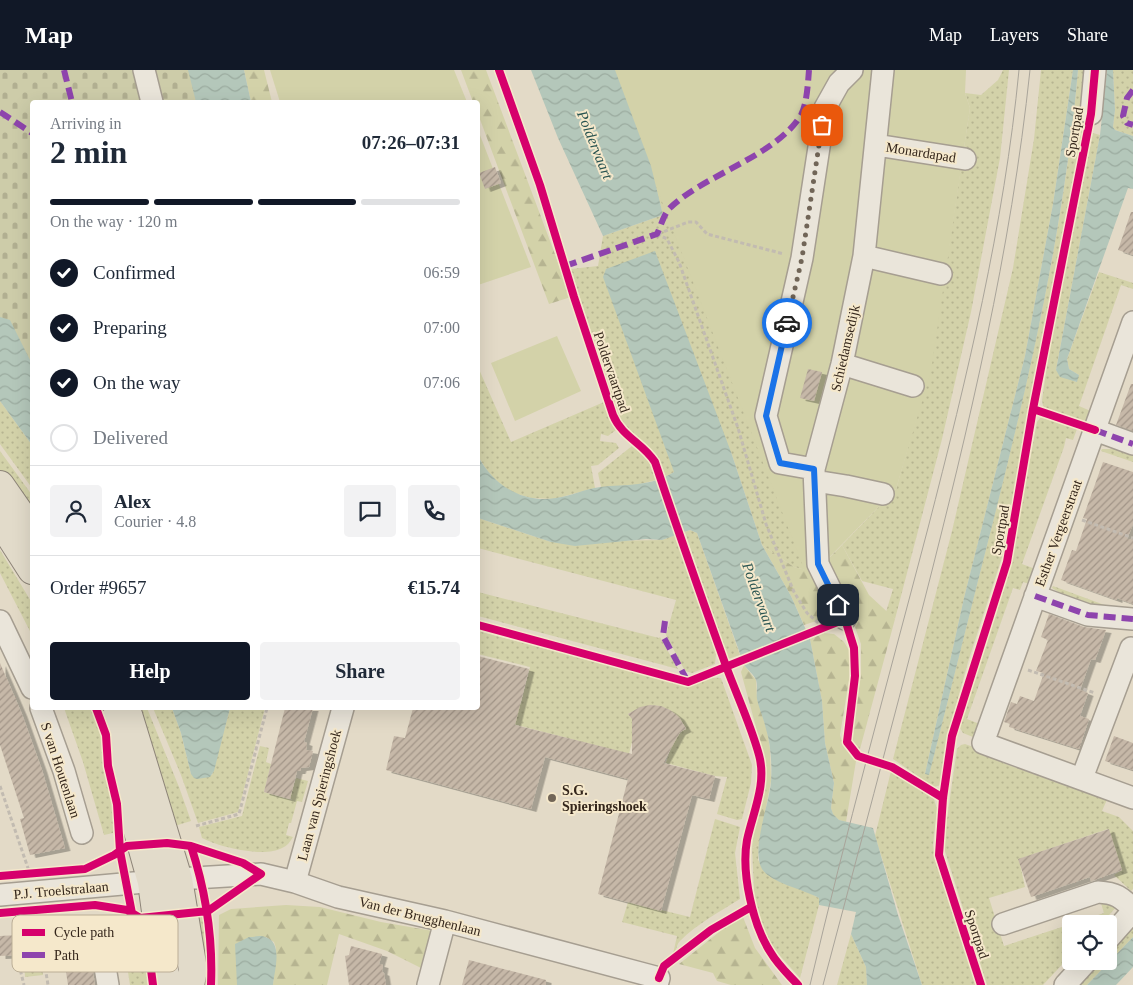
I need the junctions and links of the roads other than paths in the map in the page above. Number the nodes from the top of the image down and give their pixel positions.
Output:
1 (144, 70) edge
2 (852, 70) edge
3 (883, 70) edge
4 (1095, 70) edge
5 (152, 100) edge
6 (1092, 114) dead end
7 (876, 144) junction
8 (965, 159) dead end
9 (864, 256) junction
10 (941, 274) dead end
11 (1133, 322) edge
12 (842, 364) junction
13 (913, 386) dead end
14 (1095, 430) junction
15 (1133, 444) edge
16 (815, 475) junction
17 (0, 485) edge
18 (883, 494) dead end
19 (0, 520) edge
20 (30, 528) edge
21 (30, 567) edge
22 (1036, 596) junction
23 (845, 619) road end
24 (1133, 619) edge
25 (0, 621) edge
26 (1131, 648) dead end
27 (30, 684) edge
28 (42, 710) edge
29 (109, 710) edge
30 (126, 710) edge
31 (342, 710) edge
32 (1082, 778) junction
33 (1133, 798) edge
34 (82, 833) dead end
35 (165, 880) junction
36 (295, 882) junction
37 (5, 904) edge
38 (1133, 910) edge
39 (165, 915) edge
40 (176, 915) edge
41 (178, 920) edge
42 (445, 922) junction
43 (1003, 924) dead end
44 (1117, 929) edge
45 (1079, 970) edge
46 (106, 972) edge
47 (166, 972) edge
48 (658, 981) edge
49 (108, 985) edge
50 (166, 985) edge
51 (190, 985) edge
52 (428, 985) edge
53 (1066, 985) edge

1 - 5 street
2 - 16 street
3 - 7 street, Schiedamsedijk
4 - 6 street, Sportpad
7 - 8 street, Monardapad
7 - 9 street, Schiedamsedijk
9 - 10 street
9 - 12 street, Schiedamsedijk
11 - 14 street, Esther Vergeerstraat
12 - 13 street
12 - 16 street, Schiedamsedijk
14 - 15 street
14 - 22 street, Esther Vergeerstraat
16 - 18 street
16 - 23 street, Schiedamsedijk
17 - 20 main road
19 - 21 main road
22 - 24 street
22 - 32 street, Esther Vergeerstraat
25 - 27 street
26 - 32 street
28 - 34 street, S van Houtenlaan
29 - 35 main road
30 - 35 main road
31 - 36 street, Laan van Spieringshoek
32 - 33 street, Esther Vergeerstraat
35 - 36 street, Van der Brugghenlaan
35 - 37 street, P.J. Troelstralaan
35 - 39 main road
35 - 40 main road
36 - 42 street, Van der Brugghenlaan
38 - 43 street
38 - 44 street
41 - 51 main road
42 - 48 street, Van der Brugghenlaan
42 - 52 street
45 - 53 street
46 - 49 street
47 - 50 main road

